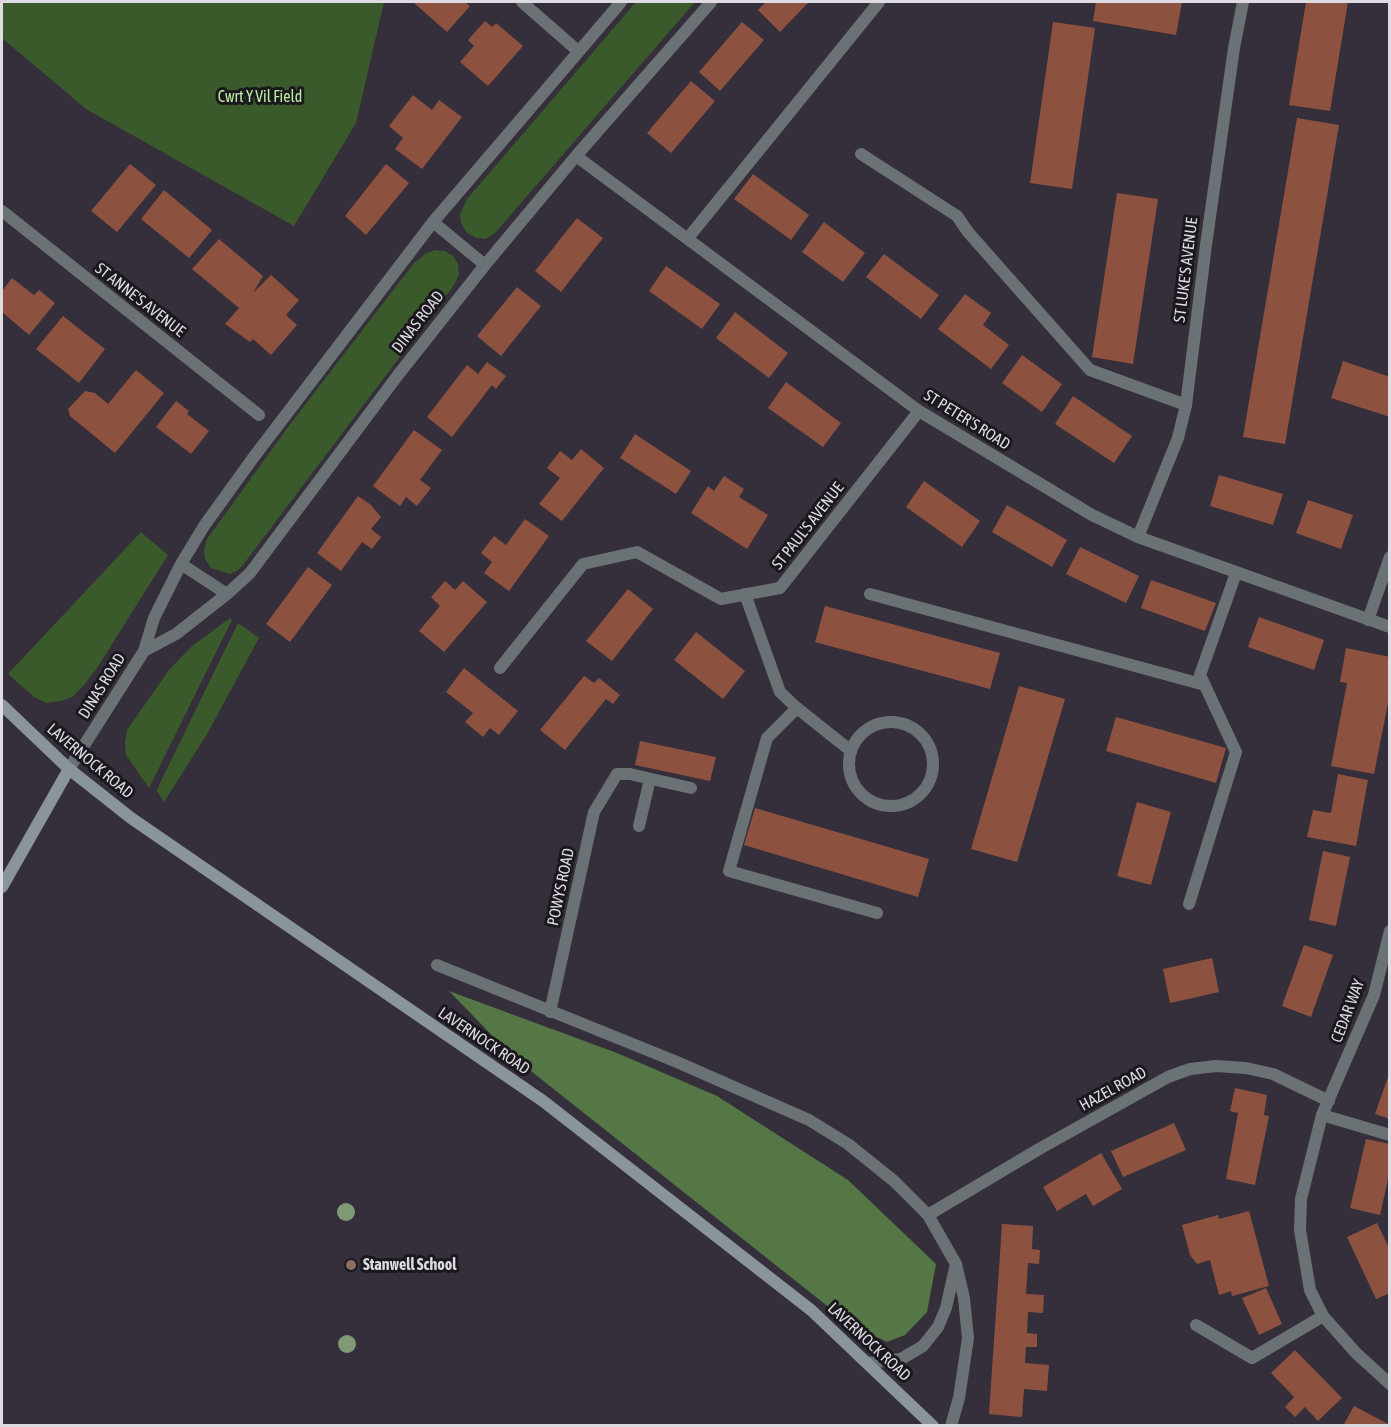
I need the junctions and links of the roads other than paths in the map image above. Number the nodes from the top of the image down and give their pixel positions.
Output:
1 (522, 2) edge
2 (621, 2) edge
3 (711, 2) edge
4 (879, 2) edge
5 (1243, 2) edge
6 (578, 51) junction
7 (861, 154) dead end
8 (576, 156) junction
9 (2, 211) edge
10 (433, 222) junction
11 (688, 238) junction
12 (485, 265) junction
13 (1186, 405) junction
14 (919, 411) junction
15 (259, 415) dead end
16 (1138, 537) junction
17 (1389, 557) edge
18 (181, 564) junction
19 (1236, 573) junction
20 (227, 594) junction
21 (745, 594) junction
22 (870, 594) dead end
23 (1368, 620) junction
24 (1389, 627) edge
25 (144, 651) junction
26 (500, 668) dead end
27 (1205, 685) junction
28 (2, 705) edge
29 (797, 708) junction
30 (851, 751) junction
31 (69, 769) junction
32 (650, 779) junction
33 (691, 788) dead end
34 (639, 826) dead end
35 (2, 887) edge
36 (1189, 904) dead end
37 (877, 913) dead end
38 (1389, 931) edge
39 (437, 965) dead end
40 (550, 1012) junction
41 (1329, 1101) junction
42 (1322, 1115) junction
43 (1389, 1135) edge
44 (928, 1215) junction
45 (957, 1264) junction
46 (1323, 1316) junction
47 (1196, 1324) dead end
48 (867, 1363) junction
49 (1389, 1384) edge
50 (933, 1425) edge
51 (951, 1425) edge

1 - 6 street
2 - 6 street, DINAS ROAD
3 - 8 street, DINAS ROAD
4 - 11 street
5 - 13 street, ST LUKE'S AVENUE
6 - 10 street, DINAS ROAD
7 - 13 street
8 - 11 street, ST PETER'S ROAD
8 - 12 street, DINAS ROAD
9 - 15 street, ST ANNE'S AVENUE
10 - 12 street
10 - 18 street, DINAS ROAD
11 - 14 street, ST PETER'S ROAD
12 - 20 street, DINAS ROAD
13 - 16 street, ST LUKE'S AVENUE
14 - 16 street, ST PETER'S ROAD
14 - 21 street, ST PAUL'S AVENUE
16 - 19 street, ST PETER'S ROAD
17 - 23 street
18 - 20 street
18 - 25 street, DINAS ROAD
19 - 23 street, ST PETER'S ROAD
19 - 27 street
20 - 25 street, DINAS ROAD
21 - 26 street, ST PAUL'S AVENUE
21 - 29 street
22 - 27 street
23 - 24 street, ST PETER'S ROAD
25 - 31 street, DINAS ROAD
27 - 36 street
28 - 31 main road, LAVERNOCK ROAD
29 - 30 street
29 - 37 street
30 - 30 street
31 - 35 main road
31 - 48 main road, LAVERNOCK ROAD
32 - 33 street
32 - 34 street
32 - 40 street, POWYS ROAD
38 - 41 street, CEDAR WAY
39 - 40 street
40 - 44 street
41 - 42 street, CEDAR WAY
41 - 44 street, HAZEL ROAD
42 - 43 street
42 - 46 street, CEDAR WAY
44 - 45 street
45 - 48 street
45 - 51 street
46 - 47 street
46 - 49 street, CEDAR WAY
48 - 50 main road, LAVERNOCK ROAD

